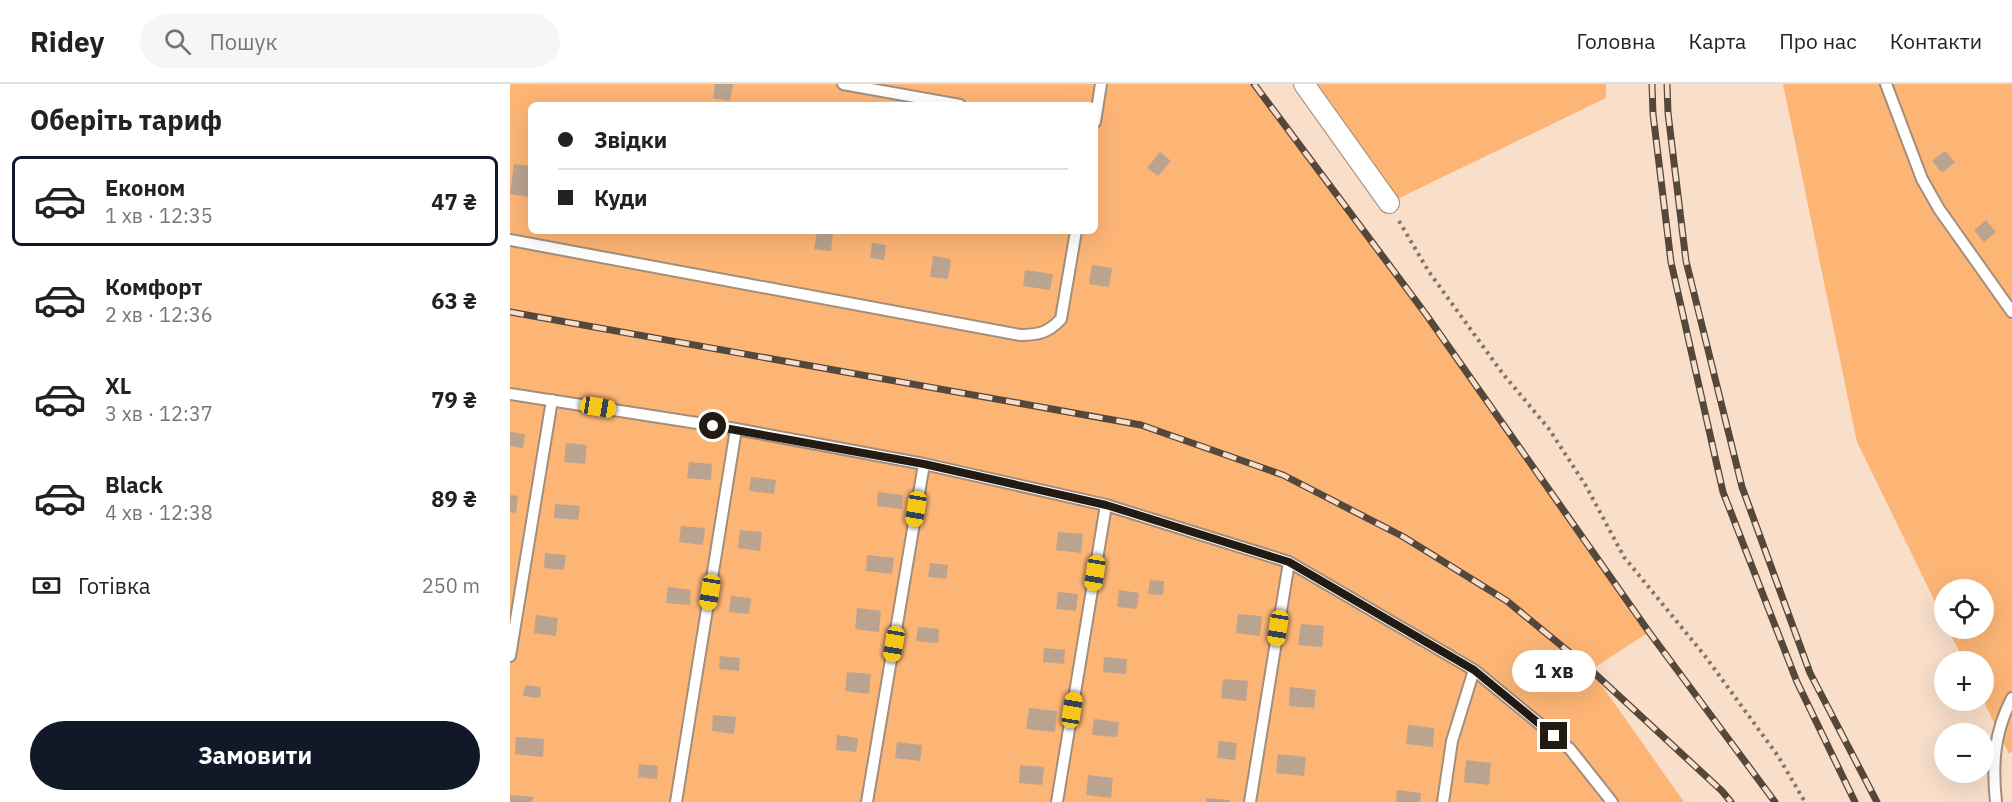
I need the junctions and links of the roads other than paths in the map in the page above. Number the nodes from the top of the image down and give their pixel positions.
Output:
1 (843, 84) edge
2 (1101, 84) edge
3 (1304, 84) edge
4 (1886, 84) edge
5 (943, 102) edge
6 (1098, 103) edge
7 (1389, 203) road end
8 (1075, 234) edge
9 (510, 240) edge
10 (2012, 312) edge
11 (510, 394) edge
12 (552, 400) junction
13 (736, 429) junction
14 (924, 464) junction
15 (1106, 505) junction
16 (1289, 562) junction
17 (510, 656) edge
18 (1474, 670) junction
19 (2012, 698) edge
20 (676, 802) edge
21 (867, 802) edge
22 (1057, 802) edge
23 (1250, 802) edge
24 (1443, 802) edge
25 (1612, 802) edge
26 (1996, 802) edge

1 - 5 lane
2 - 6 lane
3 - 7 street
4 - 10 lane
8 - 9 lane
11 - 12 lane
12 - 13 lane
12 - 17 lane
13 - 14 lane
13 - 20 lane
14 - 15 lane
14 - 21 lane
15 - 16 lane
15 - 22 lane
16 - 18 lane
16 - 23 lane
18 - 24 lane
18 - 25 lane
19 - 26 lane

